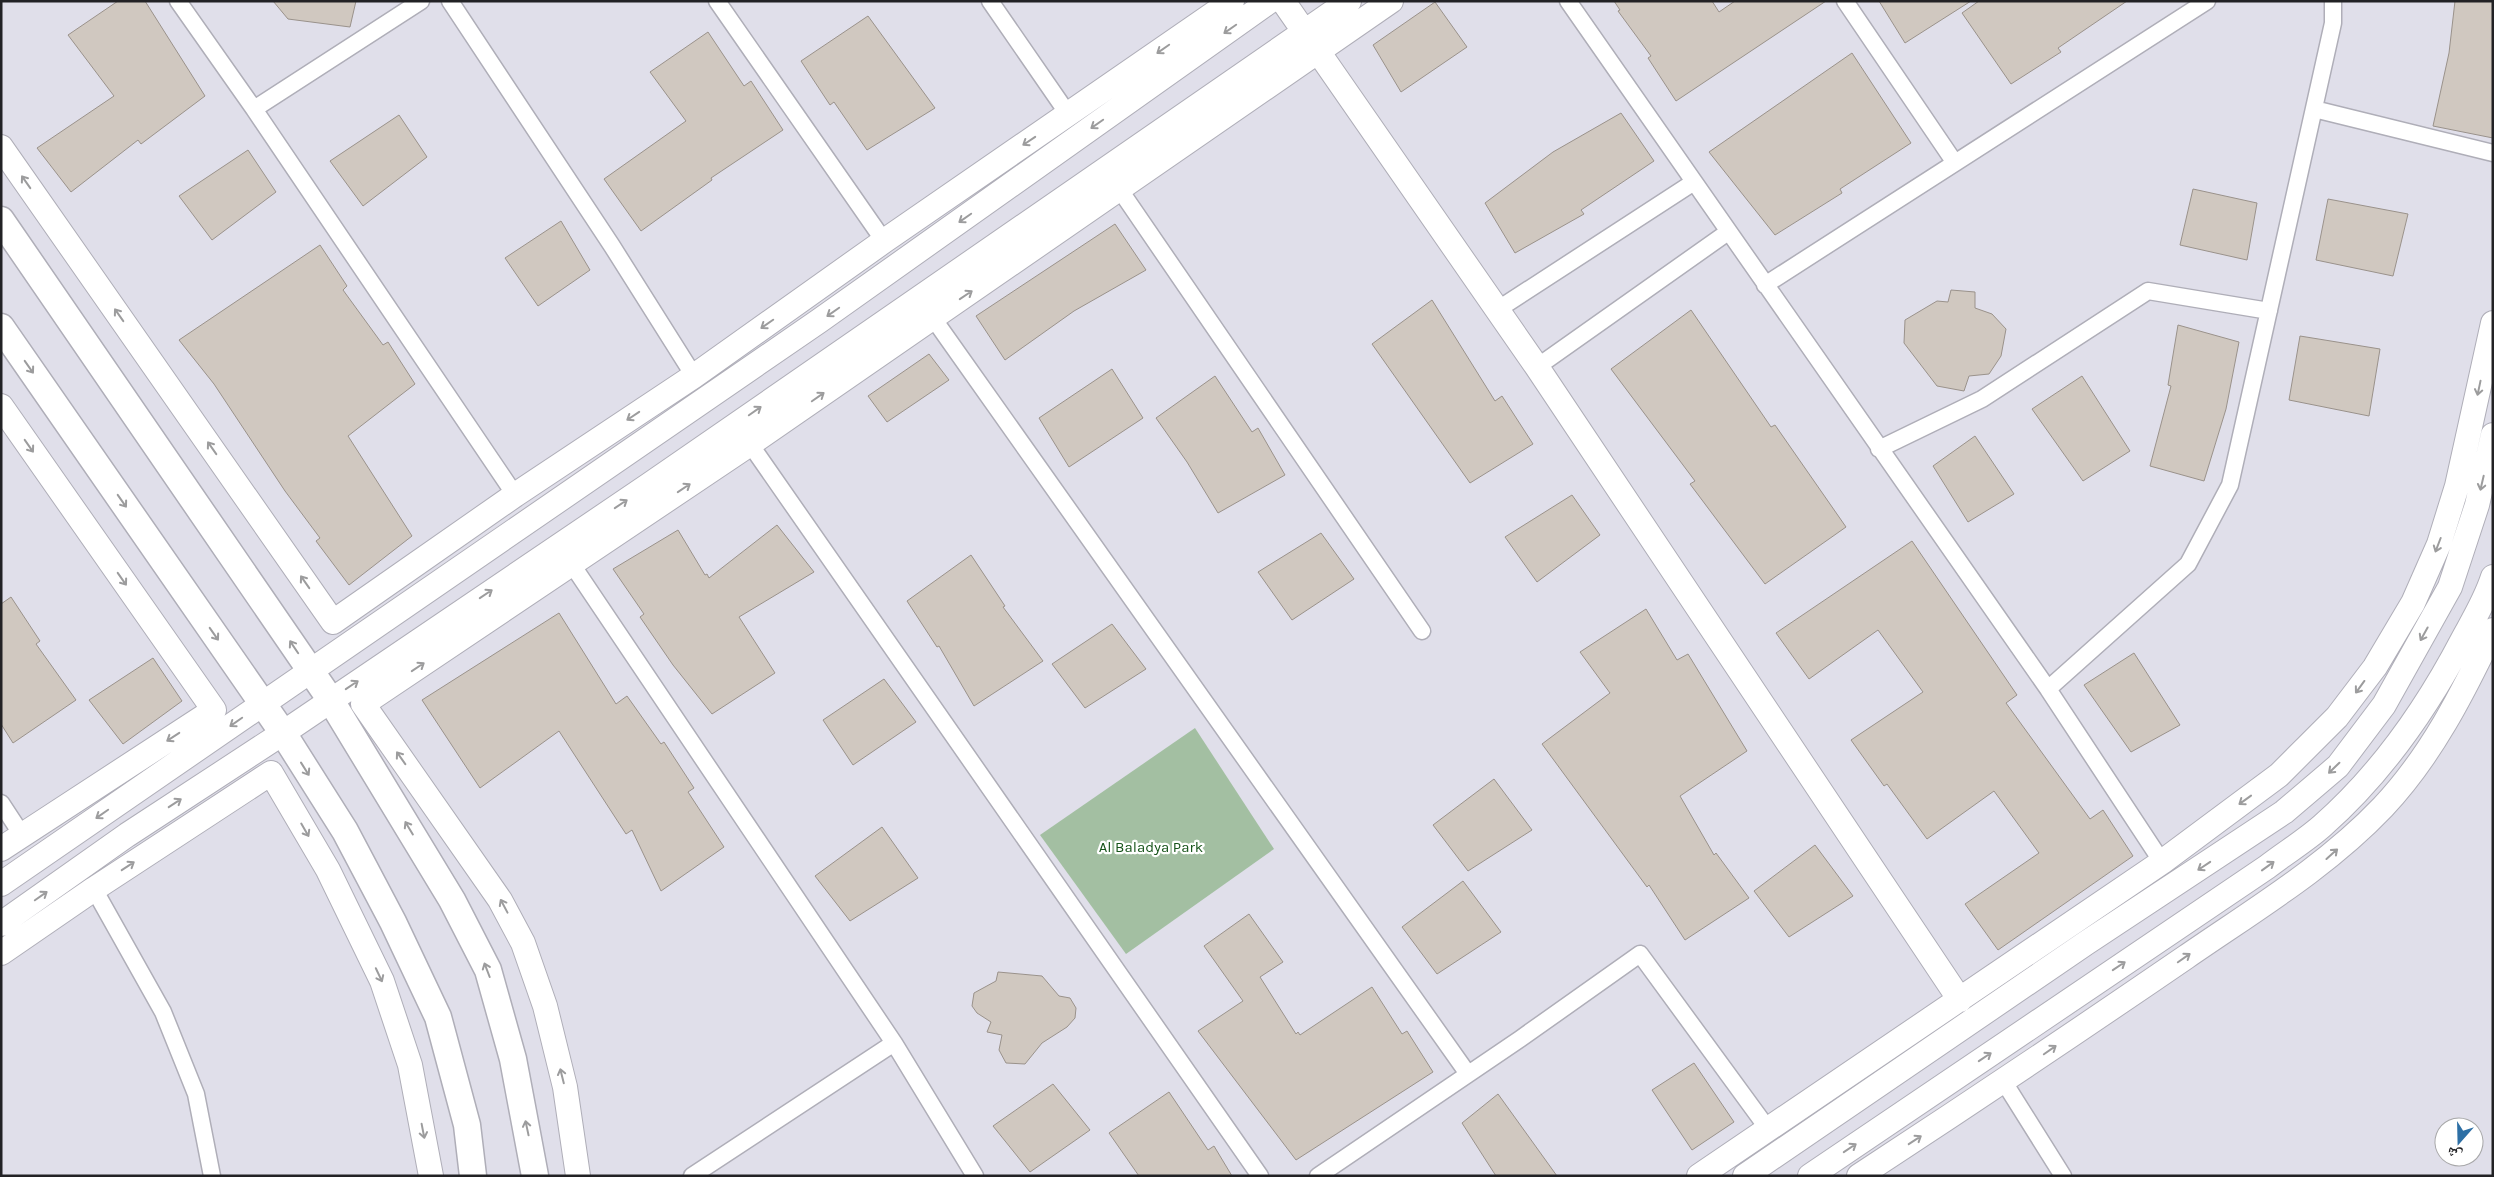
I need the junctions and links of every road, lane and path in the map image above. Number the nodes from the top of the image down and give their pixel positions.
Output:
1 (178, 1) edge
2 (421, 1) edge
3 (450, 1) edge
4 (717, 1) edge
5 (990, 1) edge
6 (1232, 1) edge
7 (1270, 1) edge
8 (1283, 1) edge
9 (1349, 1) edge
10 (1391, 1) edge
11 (1568, 1) edge
12 (1845, 1) edge
13 (2207, 1) edge
14 (2333, 1) edge
15 (1310, 41) junction
16 (254, 109) junction
17 (2314, 109) junction
18 (1068, 114) junction
19 (1, 147) edge
20 (2493, 153) edge
21 (1955, 163) junction
22 (1694, 182) junction
23 (1120, 190) junction
24 (1, 220) edge
25 (1728, 232) junction
26 (884, 241) junction
27 (1766, 285) junction
28 (1497, 310) junction
29 (2268, 311) junction
30 (933, 318) junction
31 (2493, 323) edge
32 (1, 327) edge
33 (1537, 367) junction
34 (694, 376) junction
35 (1, 406) edge
36 (2493, 435) edge
37 (750, 444) junction
38 (1879, 449) junction
39 (515, 494) junction
40 (571, 564) junction
41 (2493, 577) edge
42 (2493, 630) edge
43 (1422, 631) dead end
44 (310, 670) junction
45 (2048, 689) junction
46 (330, 699) junction
47 (262, 704) junction
48 (283, 733) junction
49 (1, 803) edge
50 (22, 835) junction
51 (1, 850) edge
52 (2162, 862) junction
53 (1, 884) edge
54 (94, 889) junction
55 (1, 924) edge
56 (1, 953) edge
57 (1960, 1000) junction
58 (894, 1043) junction
59 (1468, 1074) junction
60 (2004, 1082) junction
61 (1768, 1129) junction
62 (212, 1176) edge
63 (431, 1176) edge
64 (473, 1176) edge
65 (535, 1176) edge
66 (578, 1176) edge
67 (692, 1176) edge
68 (975, 1176) edge
69 (1260, 1176) edge
70 (1318, 1176) edge
71 (1698, 1176) edge
72 (1745, 1176) edge
73 (1810, 1176) edge
74 (1860, 1176) edge
75 (2063, 1176) edge

1 - 16 street
2 - 16 street
3 - 34 street
4 - 26 street
5 - 18 street
6 -> 18 main road
7 -> 44 main road
8 - 15 main road
9 - 15 main road
10 - 15 main road
11 - 22 street
12 - 21 street
13 - 21 street
14 - 17 street
15 - 23 main road
15 - 28 main road
46 -> 15 main road
16 - 39 street
17 - 20 street
17 - 29 street
18 -> 26 main road
39 -> 19 main road
21 - 27 street
22 - 25 street
22 - 28 street
30 -> 23 main road
23 - 43 street
44 -> 24 main road
25 - 27 street
25 - 33 street
26 -> 34 main road
27 - 38 street
28 - 33 main road
29 - 38 street
29 - 45 street
37 -> 30 main road
30 - 59 street
31 -> 52 main road
32 -> 47 main road
33 - 57 main road
34 -> 39 main road
35 -> 50 main road
36 -> 72 main road
40 -> 37 main road
37 - 69 street
38 - 45 street
40 - 58 street
66 -> 40 main road
73 -> 41 main road
60 -> 42 main road
44 - 46 main road
44 - 47 main road
45 - 52 street
46 - 48 main road
65 -> 46 main road
47 - 48 main road
47 -> 53 main road
55 -> 48 main road
48 -> 64 main road
49 - 50 street
50 - 51 main road
52 - 57 main road
54 - 56 main road
54 - 62 street
54 -> 63 main road
57 - 61 main road
58 - 67 street
58 - 68 street
59 - 61 street
59 - 70 street
74 -> 60 main road
60 - 75 street
61 - 71 main road

